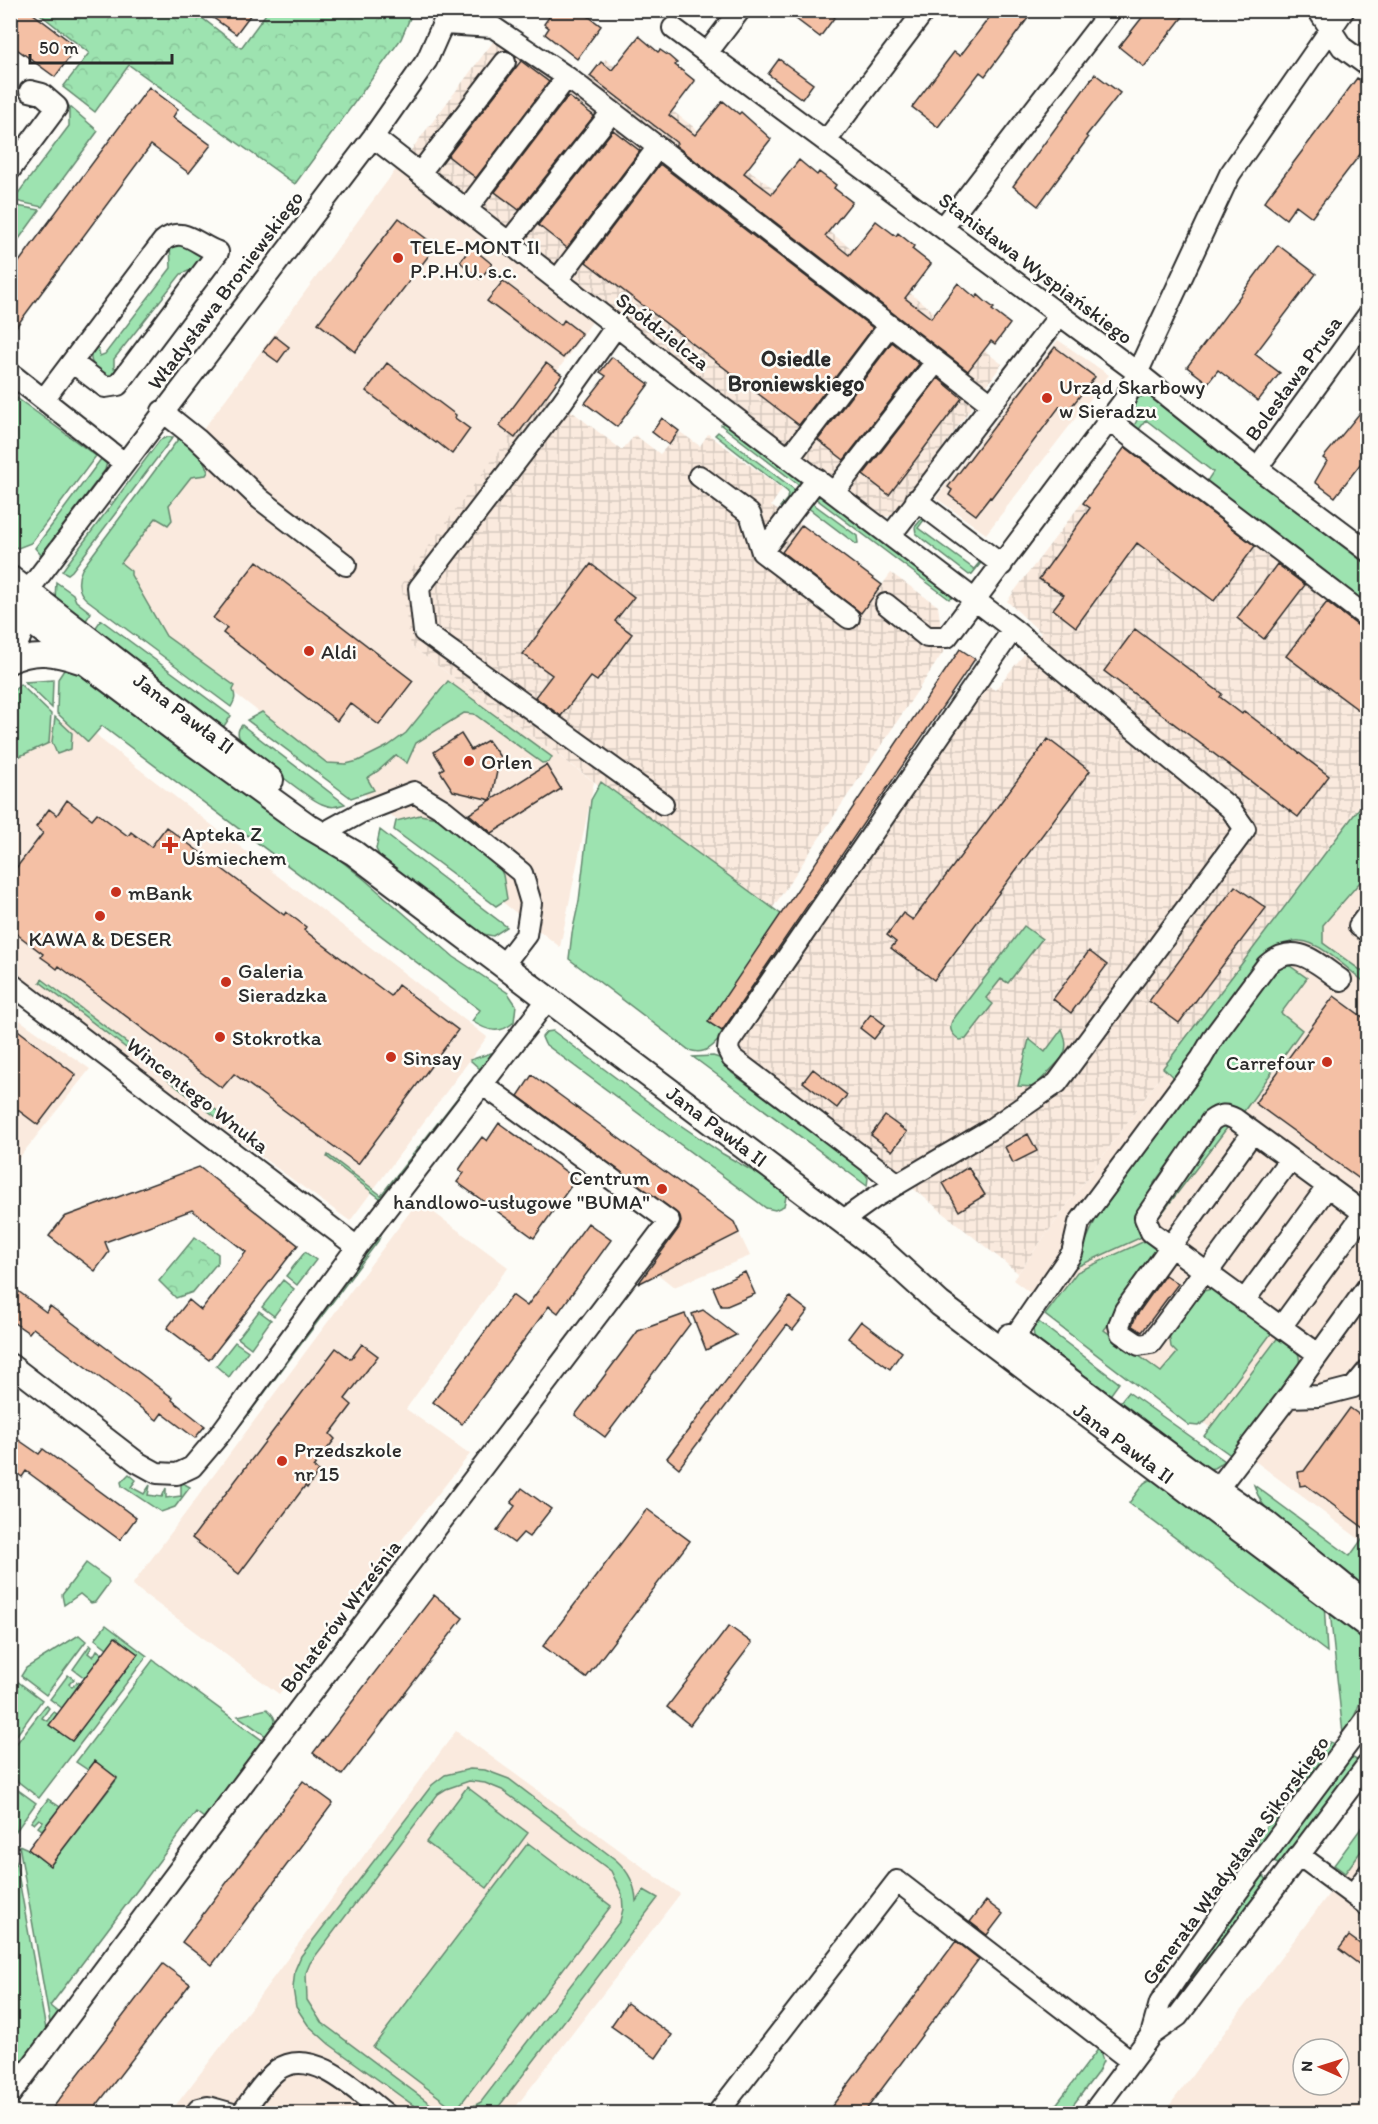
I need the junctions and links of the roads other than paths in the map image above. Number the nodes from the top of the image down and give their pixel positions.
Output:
1 (740, 10) edge
2 (925, 10) edge
3 (1111, 10) edge
4 (1318, 10) edge
5 (1344, 10) edge
6 (446, 17) edge
7 (673, 28) dead end
8 (1329, 30) junction
9 (707, 53) junction
10 (505, 62) dead end
11 (1368, 66) edge
12 (567, 77) junction
13 (30, 91) dead end
14 (612, 112) junction
15 (373, 136) junction
16 (826, 141) junction
17 (658, 147) junction
18 (10, 170) edge
19 (420, 173) junction
20 (467, 209) junction
21 (943, 228) junction
22 (508, 242) junction
23 (558, 279) junction
24 (1368, 315) edge
25 (1059, 316) junction
26 (617, 325) junction
27 (889, 326) junction
28 (936, 362) junction
29 (73, 363) junction
30 (10, 373) edge
31 (1138, 374) junction
32 (44, 399) junction
33 (990, 403) junction
34 (162, 411) junction
35 (1109, 420) junction
36 (789, 458) junction
37 (124, 463) junction
38 (1257, 468) junction
39 (699, 476) dead end
40 (817, 479) junction
41 (834, 492) junction
42 (916, 500) junction
43 (891, 535) junction
44 (1368, 551) edge
45 (762, 552) junction
46 (346, 565) dead end
47 (1002, 565) junction
48 (19, 599) edge
49 (979, 602) junction
50 (886, 604) dead end
51 (849, 618) dead end
52 (1368, 618) edge
53 (1013, 629) junction
54 (10, 656) edge
55 (10, 663) edge
56 (89, 665) junction
57 (663, 804) dead end
58 (331, 829) junction
59 (354, 853) junction
60 (1368, 914) edge
61 (1368, 932) edge
62 (503, 964) junction
63 (1341, 980) dead end
64 (10, 983) edge
65 (548, 999) junction
66 (482, 1084) junction
67 (1253, 1132) junction
68 (1290, 1159) junction
69 (898, 1184) junction
70 (1328, 1186) junction
71 (1366, 1214) edge
72 (842, 1221) junction
73 (357, 1247) junction
74 (1170, 1247) junction
75 (1206, 1272) junction
76 (1368, 1286) edge
77 (1244, 1301) junction
78 (1281, 1327) junction
79 (1009, 1345) junction
80 (1318, 1354) junction
81 (10, 1364) edge
82 (1368, 1370) edge
83 (1288, 1397) junction
84 (1211, 1497) junction
85 (1366, 1621) edge
86 (1367, 1717) edge
87 (1368, 1764) edge
88 (1299, 1855) junction
89 (1368, 1874) edge
90 (1360, 1901) edge
91 (1151, 2035) junction
92 (1131, 2061) junction
93 (10, 2095) edge
94 (1095, 2113) edge
95 (195, 2114) edge
96 (233, 2114) edge
97 (241, 2114) edge
98 (386, 2114) edge
99 (717, 2114) edge

1 - 9 street
2 - 16 street
3 - 21 street
4 - 8 street
5 - 8 street
6 - 12 street
6 - 15 street, Władysława Broniewskiego
7 - 9 street, Stanisława Wyspiańskiego
8 - 11 street
8 - 31 street
9 - 16 street, Stanisława Wyspiańskiego
10 - 19 street
12 - 14 street
12 - 20 street
13 - 18 street
14 - 17 street
14 - 22 street
15 - 19 street, Spółdzielcza
15 - 34 street, Władysława Broniewskiego
16 - 21 street, Stanisława Wyspiańskiego
17 - 23 street
17 - 27 street
19 - 20 street, Spółdzielcza
20 - 22 street, Spółdzielcza
21 - 25 street, Stanisława Wyspiańskiego
22 - 23 street, Spółdzielcza
23 - 26 street, Spółdzielcza
24 - 38 street, Bolesława Prusa
25 - 31 street, Stanisława Wyspiańskiego
25 - 33 street
26 - 36 street, Spółdzielcza
26 - 57 street
27 - 28 street
27 - 36 street
28 - 33 street
28 - 41 street
29 - 29 street
29 - 32 street
30 - 32 street
31 - 35 street
31 - 38 street, Stanisława Wyspiańskiego
32 - 37 street
33 - 42 street
34 - 37 street, Władysława Broniewskiego
34 - 46 street
35 - 47 street
35 - 52 street
36 - 40 street, Spółdzielcza
37 - 48 street, Władysława Broniewskiego
38 - 44 street, Stanisława Wyspiańskiego
39 - 45 street
40 - 41 street, Spółdzielcza
40 - 45 street
41 - 43 street, Spółdzielcza
42 - 43 street
42 - 47 street
43 - 49 street, Spółdzielcza
45 - 51 street
47 - 49 street
48 - 54 street, Władysława Broniewskiego
48 - 56 main road, Jana Pawła II
48 - 58 main road, Jana Pawła II
49 - 50 street
49 - 53 street, Spółdzielcza
53 - 69 street
53 - 69 street, Spółdzielcza
55 - 56 street
56 - 59 main road, Jana Pawła II
58 - 59 main road, Jana Pawła II
58 - 62 street
59 - 62 main road, Jana Pawła II
60 - 61 street
62 - 65 main road, Jana Pawła II
63 - 79 street
64 - 73 street, Wincentego Wnuka
65 - 66 street
65 - 72 main road, Jana Pawła II
66 - 73 street
66 - 93 street, Bohaterów Września
67 - 68 street
67 - 74 street
67 - 74 street
68 - 70 street
68 - 75 street
69 - 72 street
70 - 71 street
70 - 77 street
71 - 78 street
72 - 79 main road, Jana Pawła II
73 - 81 street
74 - 75 street
74 - 75 street
75 - 77 street
76 - 80 street
77 - 78 street
78 - 80 street
79 - 84 main road, Jana Pawła II
80 - 83 street
82 - 83 street
83 - 84 street
84 - 85 main road, Jana Pawła II
86 - 91 street, Generała Władysława Sikorskiego
87 - 88 street, Generała Władysława Sikorskiego
88 - 90 street
88 - 91 street, Generała Władysława Sikorskiego
89 - 90 street
91 - 92 street, Generała Władysława Sikorskiego
92 - 94 street, Generała Władysława Sikorskiego
92 - 99 street
95 - 96 street
97 - 98 street

